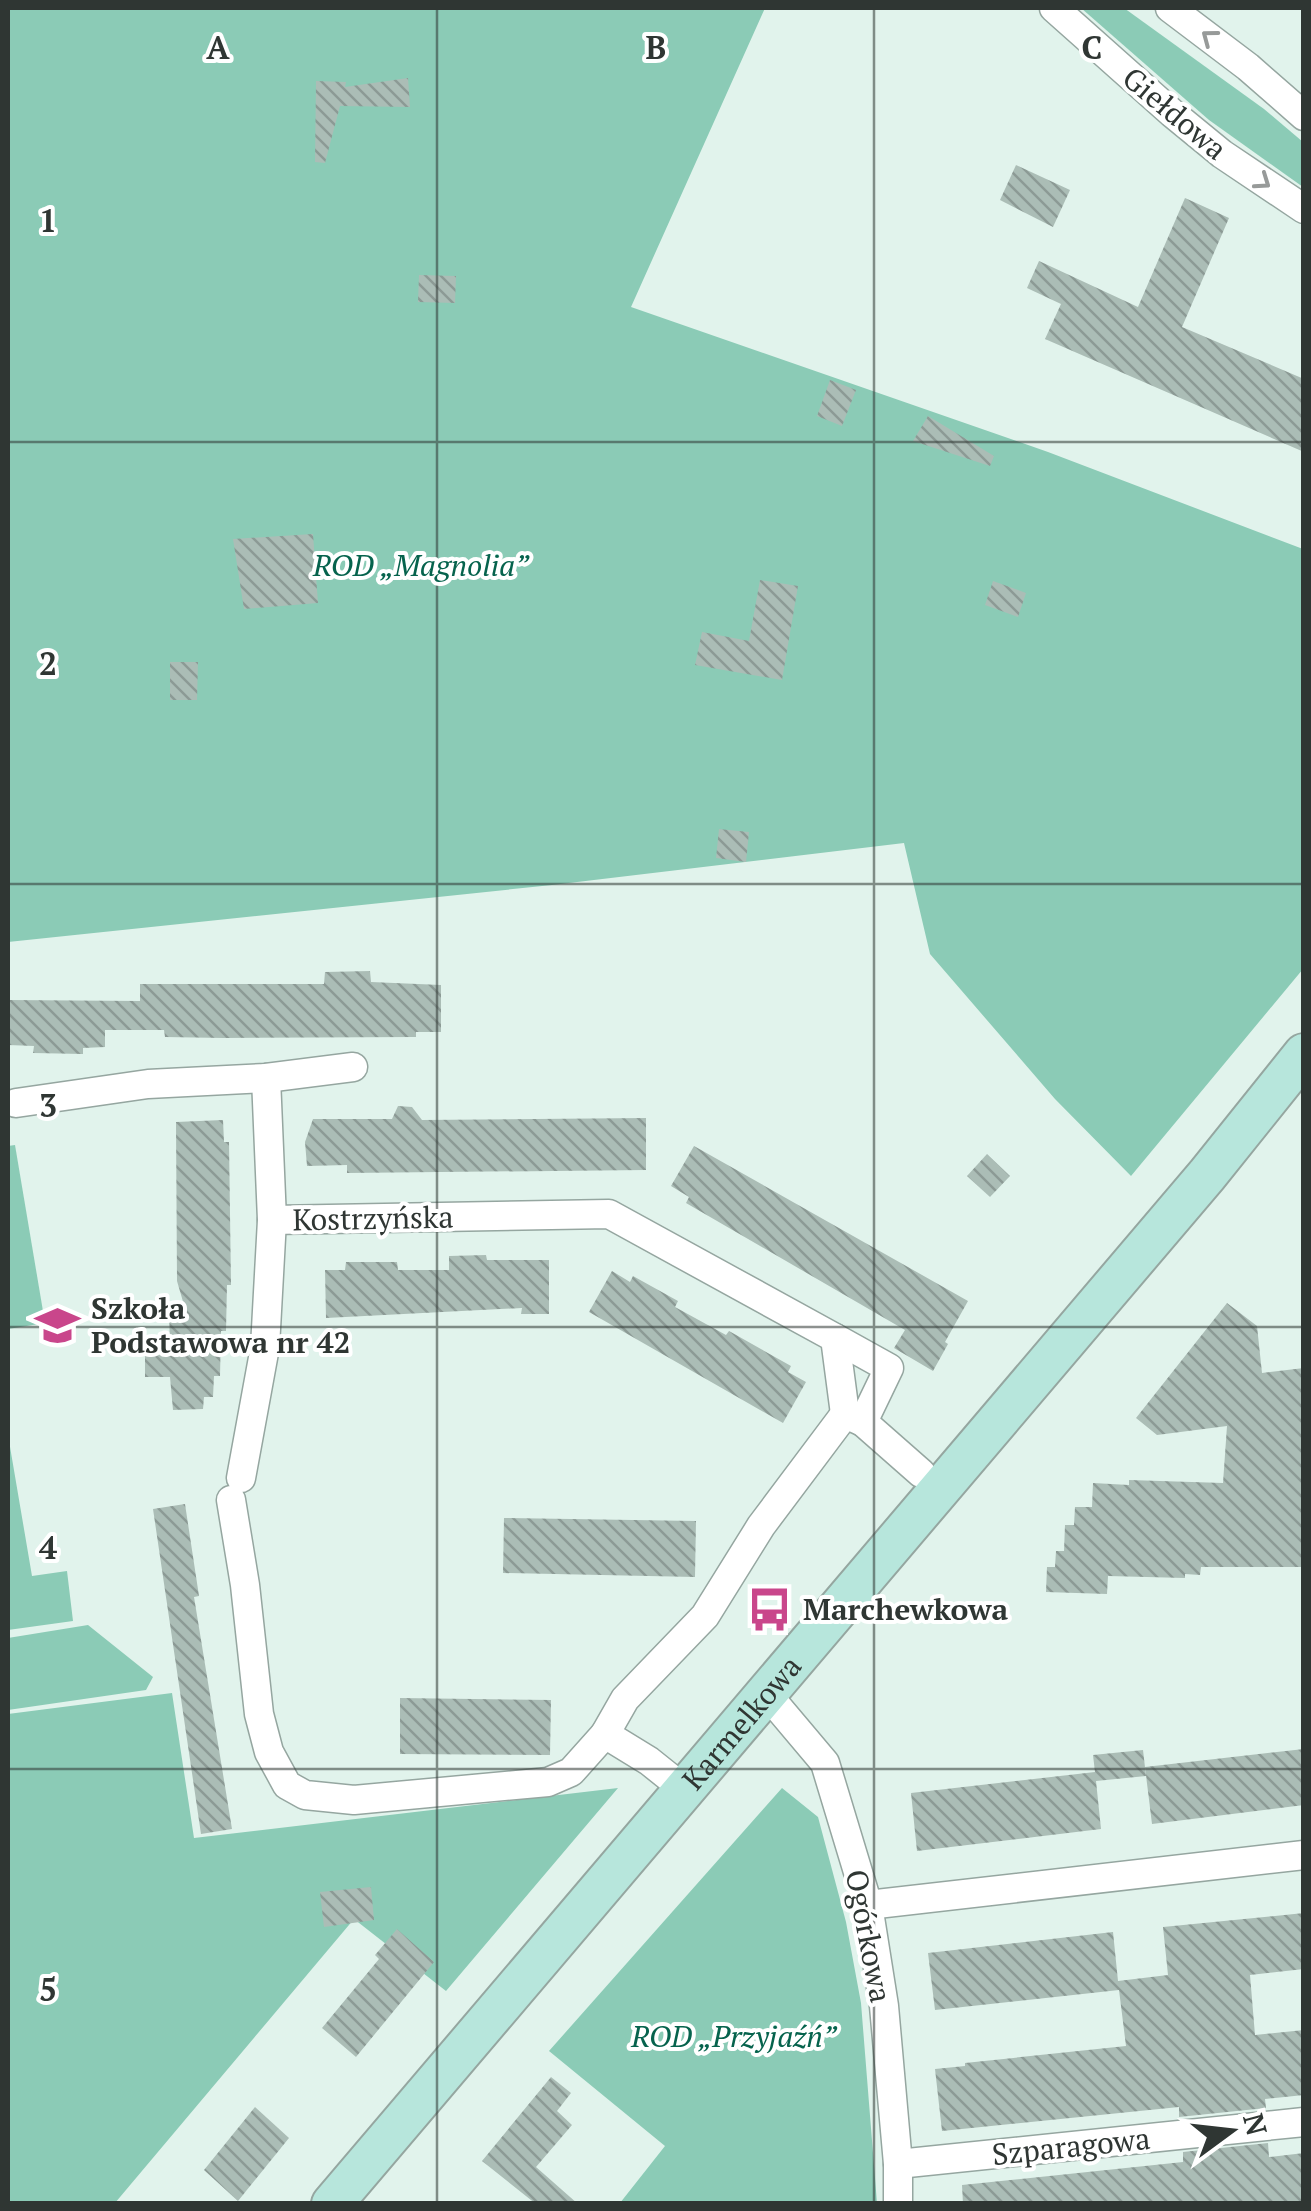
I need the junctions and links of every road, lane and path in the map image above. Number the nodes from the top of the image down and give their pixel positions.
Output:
1 (1054, 8) edge
2 (1170, 8) edge
3 (1304, 116) edge
4 (1304, 209) edge
5 (1304, 1054) edge
6 (352, 1067) dead end
7 (266, 1078) junction
8 (16, 1103) dead end
9 (272, 1220) junction
10 (835, 1338) junction
11 (854, 1418) junction
12 (921, 1473) dead end
13 (766, 1693) junction
14 (605, 1734) junction
15 (684, 1789) junction
16 (1304, 1855) edge
17 (868, 1905) junction
18 (1304, 2122) edge
19 (898, 2164) junction
20 (332, 2204) edge
21 (898, 2204) edge

1 -> 4 street, Giełdowa
3 -> 2 street
5 - 13 street, Karmelkowa
6 - 7 street
7 - 8 street
7 - 9 street, Kostrzyńska
9 - 10 street, Kostrzyńska
9 - 14 street
10 - 11 street
10 - 11 street, Kostrzyńska
11 - 12 street
11 - 14 street
13 - 15 street, Karmelkowa
13 - 17 street, Ogórkowa
14 - 15 street
15 - 20 street, Karmelkowa
16 - 17 street
17 - 19 street, Ogórkowa
18 - 19 street, Szparagowa
19 - 21 street, Ogórkowa

